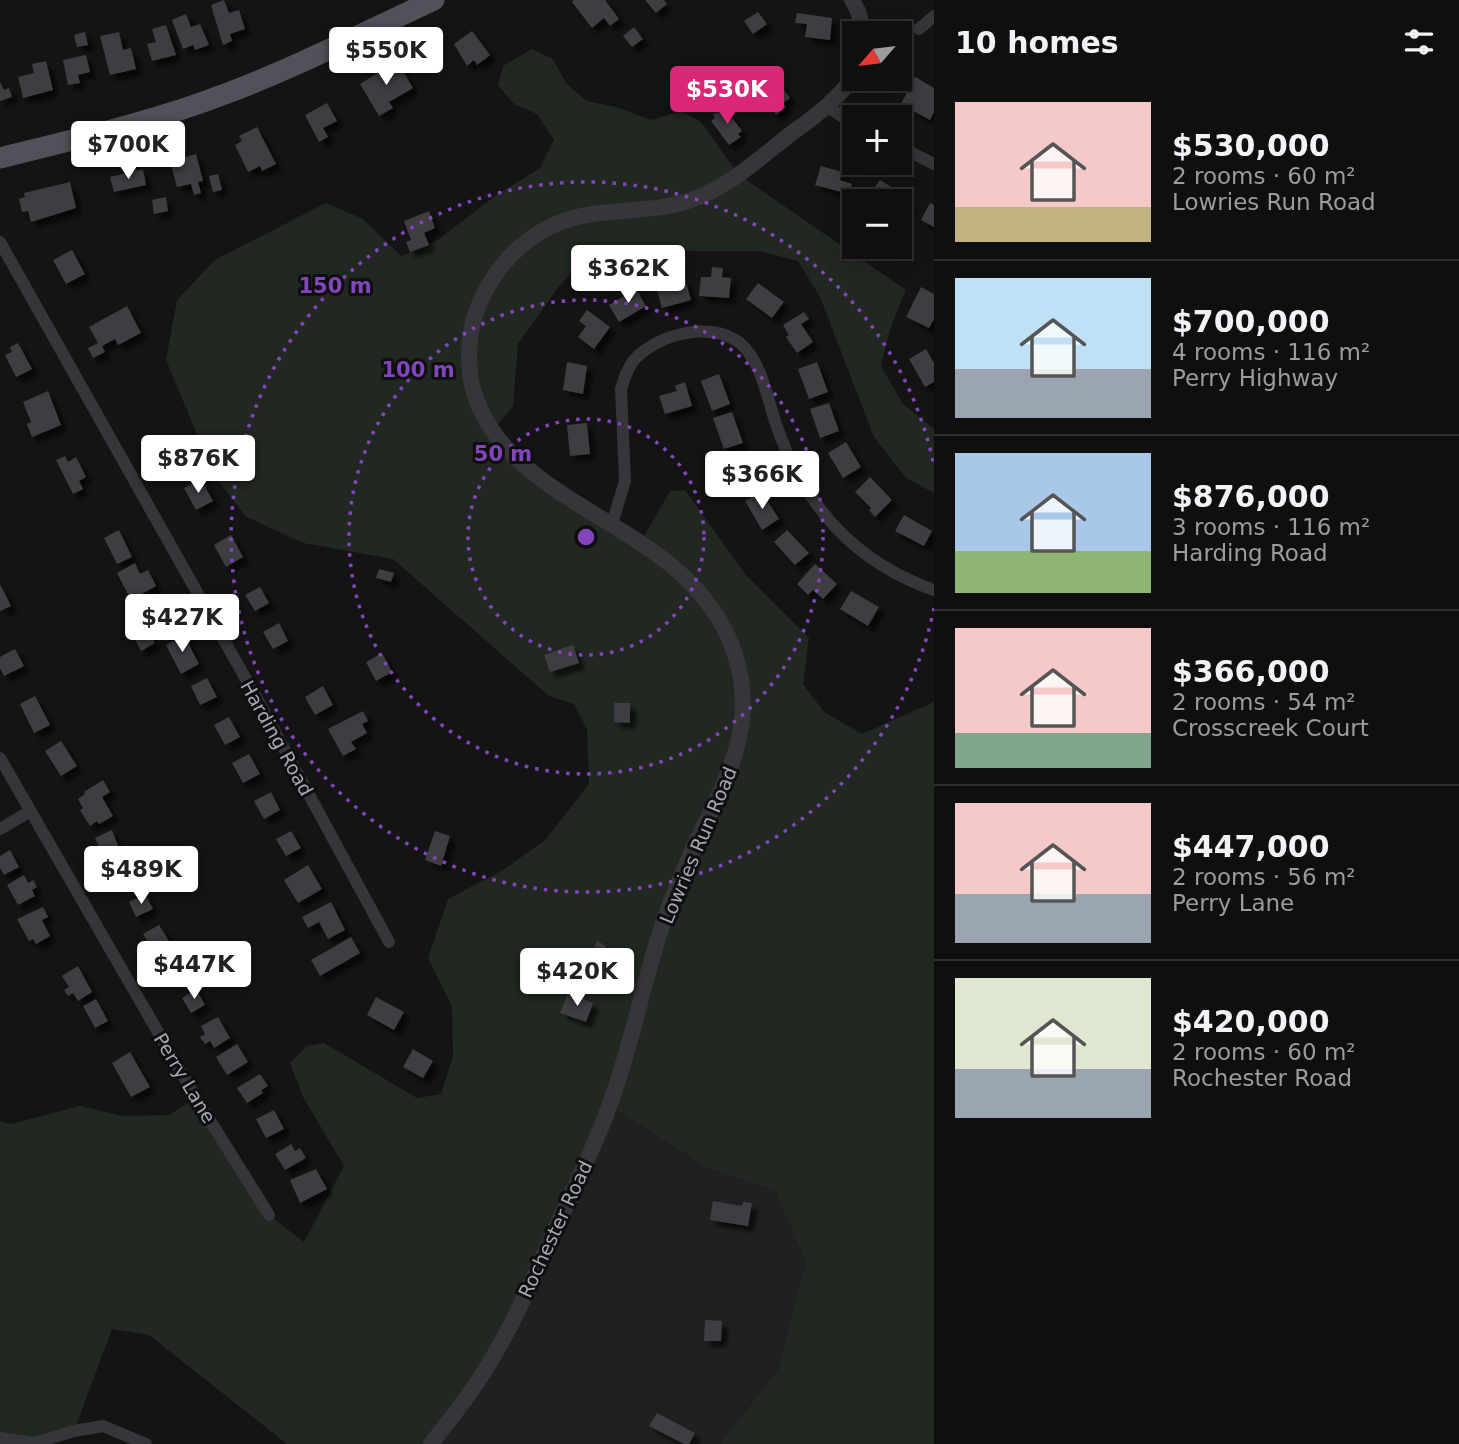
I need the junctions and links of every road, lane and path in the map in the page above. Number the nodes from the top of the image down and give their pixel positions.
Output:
1 (432, 0) edge
2 (852, 0) edge
3 (934, 16) edge
4 (862, 21) edge
5 (919, 29) dead end
6 (843, 91) edge
7 (827, 106) junction
8 (842, 117) edge
9 (912, 153) edge
10 (0, 158) edge
11 (934, 164) edge
12 (0, 242) edge
13 (612, 524) junction
14 (934, 590) edge
15 (0, 758) edge
16 (29, 812) junction
17 (0, 829) edge
18 (389, 942) dead end
19 (640, 996) joint
20 (269, 1215) dead end
21 (0, 1438) edge
22 (146, 1444) edge
23 (431, 1444) edge

1 - 10 main road
2 - 4 street
3 - 5 street
6 - 7 street, Lowries Run Road
7 - 8 street
7 - 13 street, Lowries Run Road
9 - 11 street
12 - 18 street, Harding Road
13 - 14 street
13 - 19 street, Lowries Run Road
15 - 16 street, Perry Lane
16 - 17 street
16 - 20 street, Perry Lane
19 - 23 street, Rochester Road
21 - 22 street

